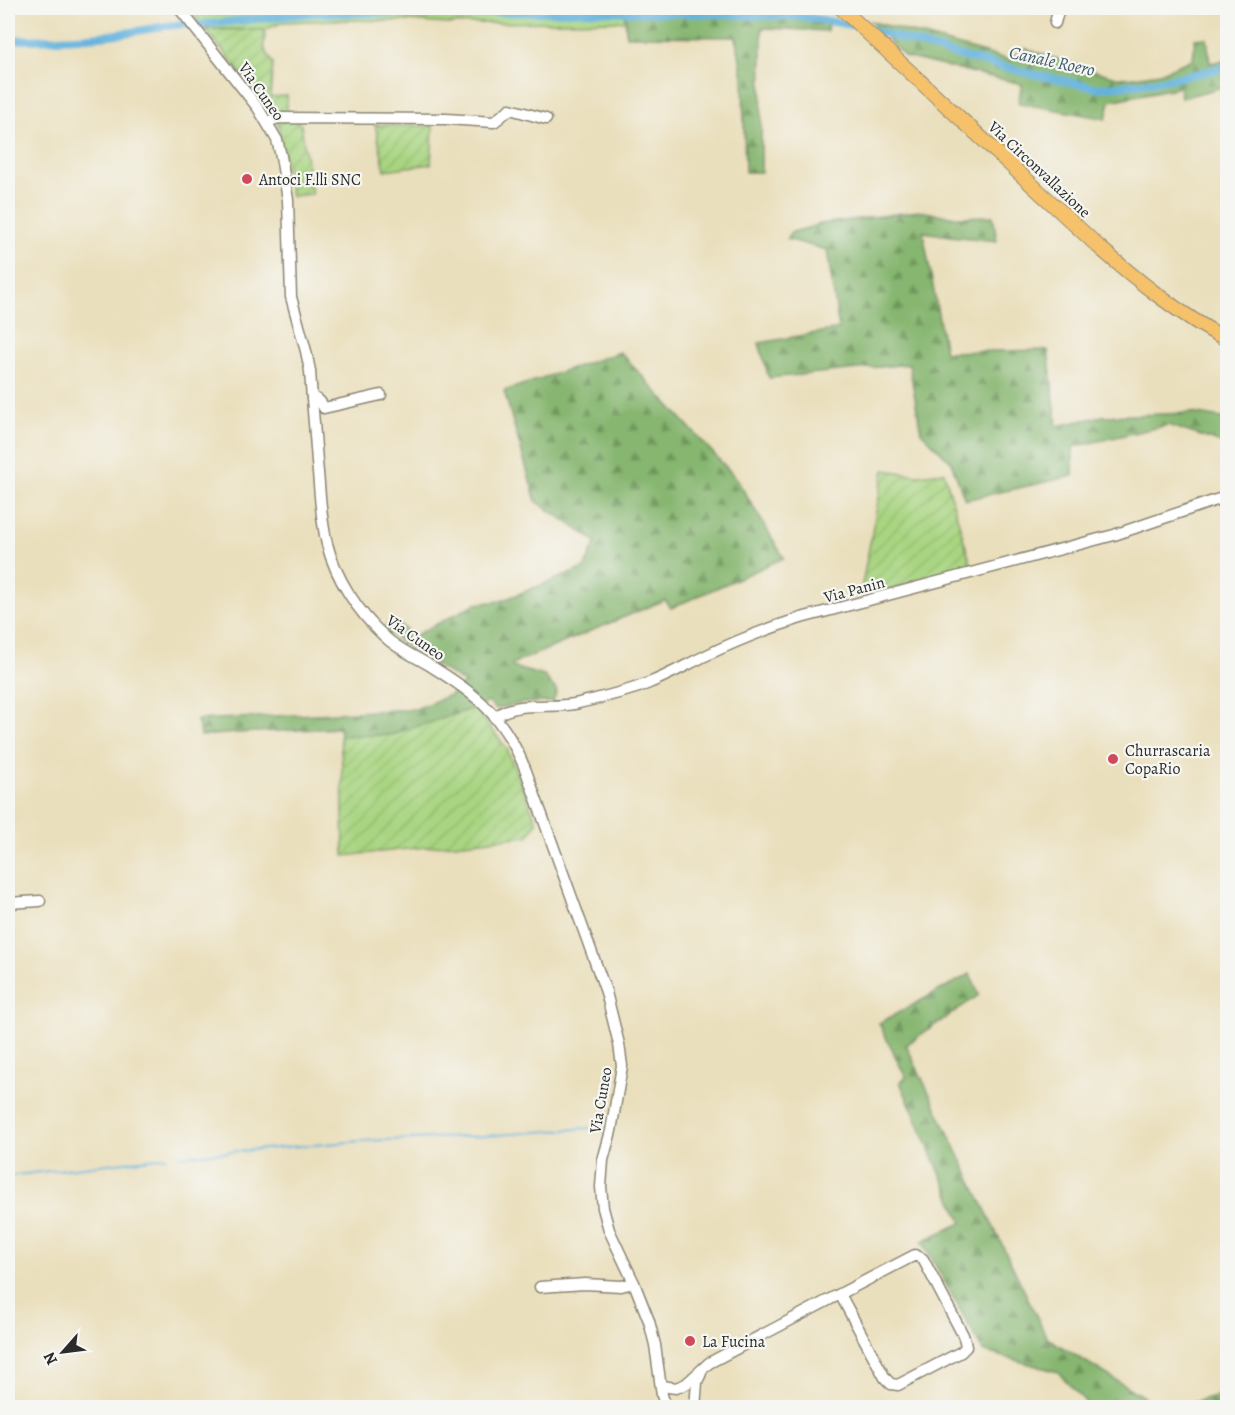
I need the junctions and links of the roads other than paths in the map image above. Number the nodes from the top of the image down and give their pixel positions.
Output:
1 (841, 8) edge
2 (1059, 8) edge
3 (183, 12) edge
4 (1055, 23) dead end
5 (546, 118) dead end
6 (267, 122) junction
7 (1227, 340) edge
8 (381, 395) dead end
9 (312, 398) junction
10 (324, 408) junction
11 (314, 417) junction
12 (1227, 496) edge
13 (495, 718) junction
14 (40, 901) dead end
15 (8, 903) edge
16 (634, 1283) junction
17 (540, 1287) dead end
18 (840, 1294) junction
19 (702, 1371) junction
20 (661, 1386) junction
21 (680, 1386) junction
22 (695, 1404) edge
23 (666, 1407) edge

1 - 7 main road, Via Circonvallazione
2 - 4 street
3 - 6 street, Via Cuneo
5 - 6 street
6 - 9 street, Via Cuneo
8 - 10 street
9 - 10 street
9 - 11 street, Via Cuneo
10 - 11 street
11 - 13 street, Via Cuneo
12 - 13 street, Via Panin
13 - 16 street, Via Cuneo
14 - 15 street
16 - 17 street
16 - 20 street, Via Cuneo
18 - 18 street
18 - 19 street
19 - 21 street
19 - 22 street
20 - 21 street
20 - 23 street, Via Cuneo
21 - 22 street

